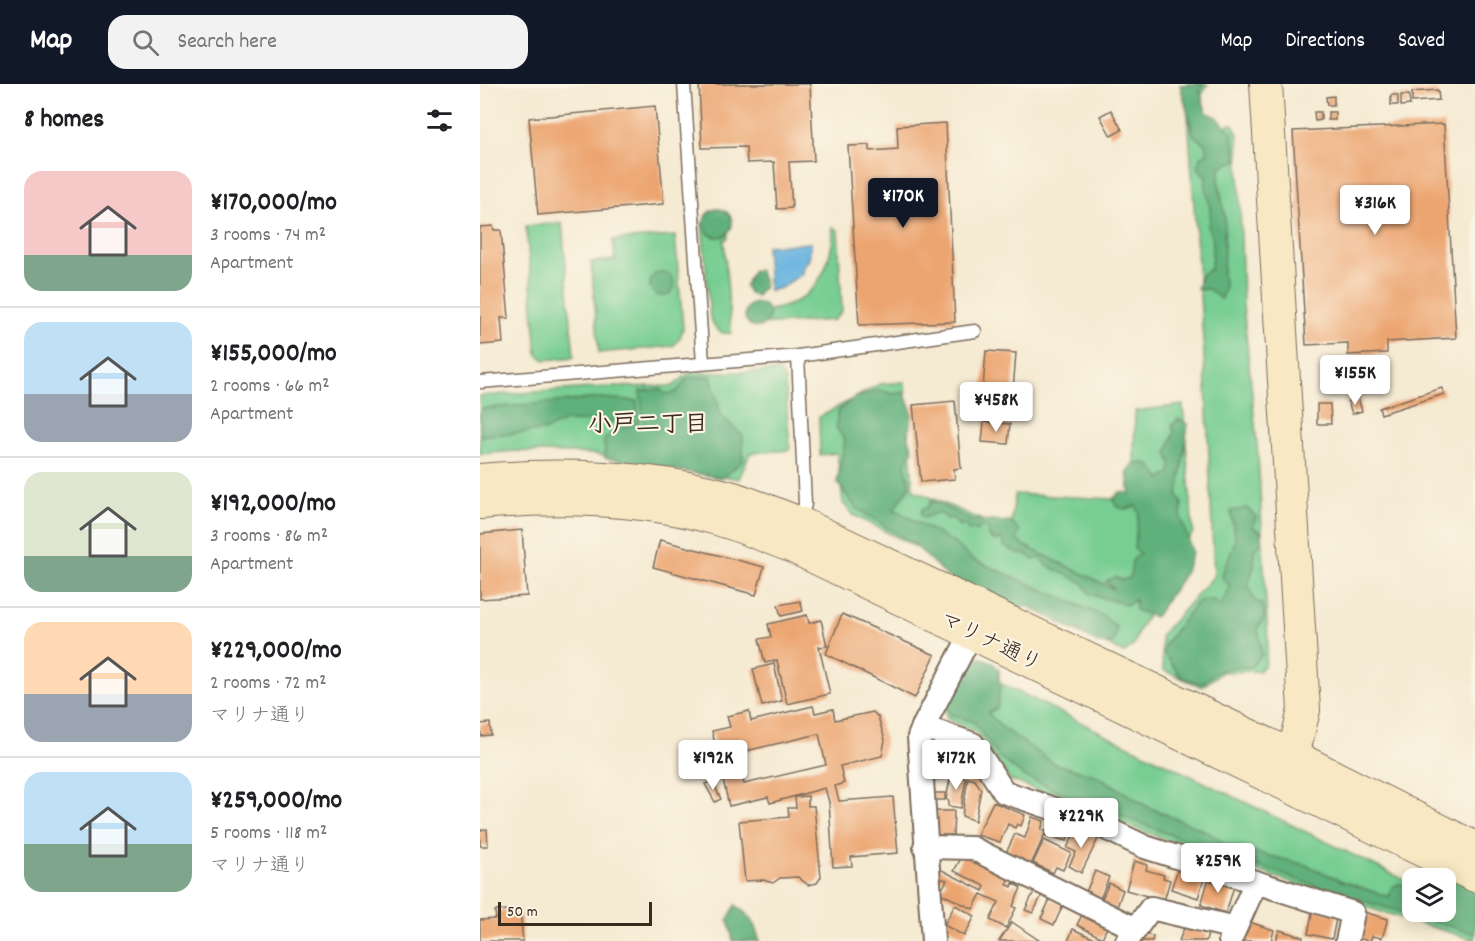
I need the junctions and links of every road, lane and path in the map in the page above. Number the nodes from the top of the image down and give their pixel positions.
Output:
1 (684, 84) edge
2 (1266, 84) edge
3 (975, 331) dead end
4 (798, 356) junction
5 (703, 363) junction
6 (480, 382) edge
7 (480, 480) edge
8 (480, 503) edge
9 (800, 523) junction
10 (971, 634) junction
11 (923, 727) junction
12 (1287, 770) junction
13 (925, 847) junction
14 (1475, 848) edge
15 (1475, 876) edge
16 (1256, 882) junction
17 (1132, 935) edge
18 (1232, 935) edge
19 (933, 941) edge
20 (1347, 941) edge

1 - 5 lane
2 - 12 street
3 - 4 lane
4 - 5 lane
4 - 9 lane
5 - 6 lane
7 - 9 street, マリナ通り
8 - 10 street, マリナ通り
9 - 12 street, マリナ通り
10 - 11 street
10 - 12 street, マリナ通り
11 - 13 street
11 - 16 street
12 - 14 street, マリナ通り
12 - 15 street, マリナ通り
13 - 17 street
13 - 19 street
16 - 18 street
16 - 20 street
17 - 18 street

